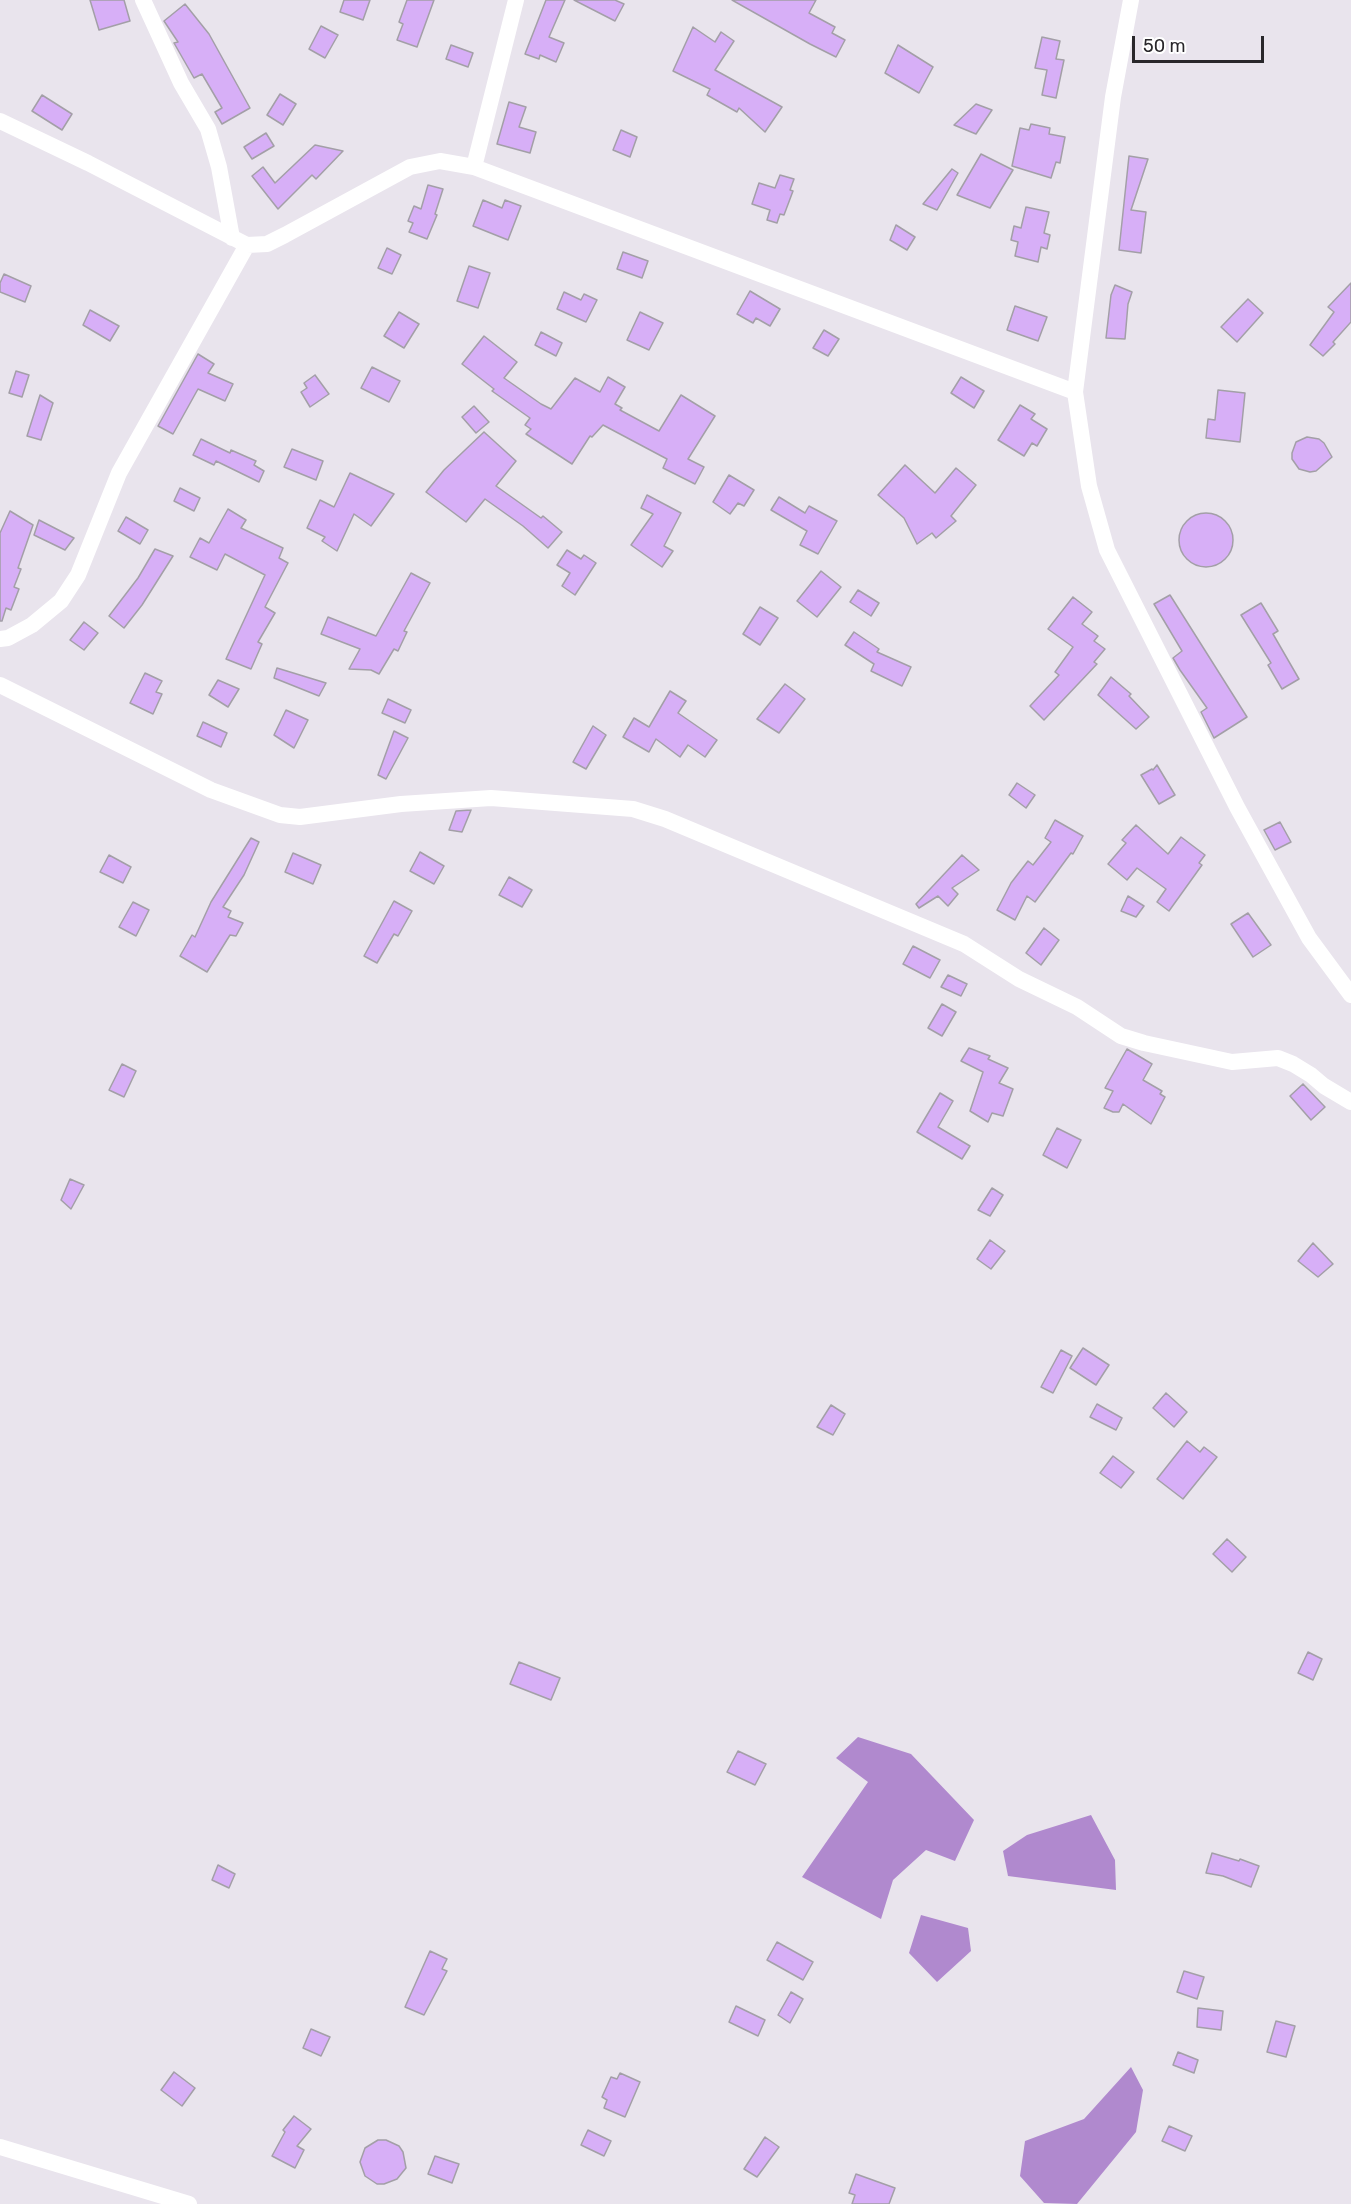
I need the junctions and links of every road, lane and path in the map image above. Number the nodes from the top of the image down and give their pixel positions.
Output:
1 (143, 0) edge
2 (516, 0) edge
3 (1131, 0) edge
4 (0, 121) edge
5 (474, 167) junction
6 (239, 242) junction
7 (1075, 392) junction
8 (0, 639) edge
9 (0, 685) edge
10 (1351, 995) edge
11 (1351, 1102) edge
12 (0, 2147) edge
13 (189, 2204) edge

1 - 6 street
2 - 5 street
3 - 7 street
4 - 6 street
5 - 6 street
5 - 7 street
6 - 8 street
7 - 10 street
9 - 11 street
12 - 13 street

